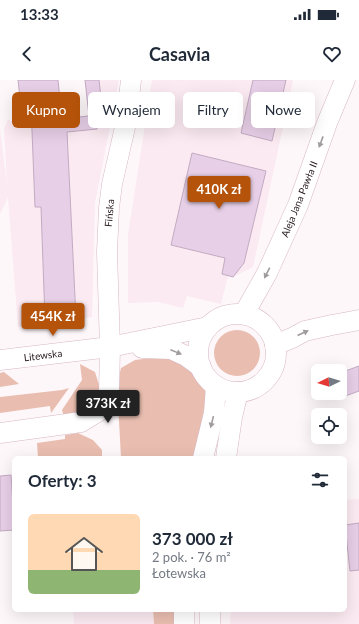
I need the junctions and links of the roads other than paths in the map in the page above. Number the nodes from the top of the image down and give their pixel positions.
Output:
1 (131, 80) edge
2 (345, 80) edge
3 (244, 314) junction
4 (359, 320) edge
5 (208, 327) junction
6 (275, 345) junction
7 (110, 347) junction
8 (0, 360) edge
9 (201, 367) junction
10 (216, 386) junction
11 (238, 392) junction
12 (0, 433) edge
13 (203, 456) edge
14 (226, 456) edge
15 (184, 612) edge
16 (210, 612) edge
17 (184, 624) edge
18 (210, 624) edge

1 - 7 street, Fińska
2 -> 3 street, Aleja Jana Pawła II
3 - 5 street
3 - 6 street
6 -> 4 street
5 - 7 street, Litewska
5 - 9 street
6 - 11 street
7 - 8 street, Litewska
7 -> 9 street, Litewska
7 - 12 street, Fińska
9 - 10 street
10 - 11 street
10 -> 13 street
11 - 14 street
15 - 17 street
16 - 18 street

